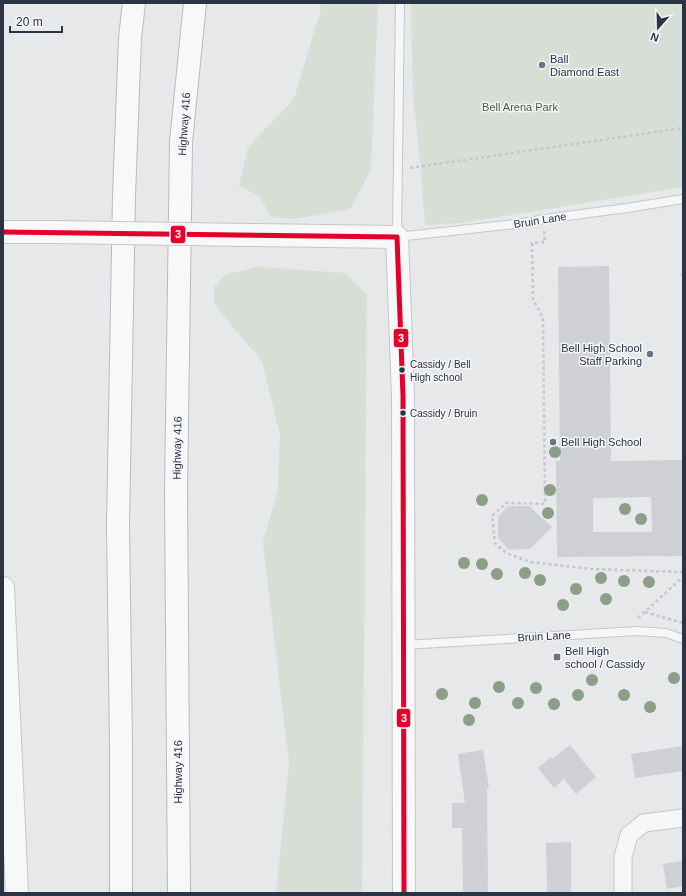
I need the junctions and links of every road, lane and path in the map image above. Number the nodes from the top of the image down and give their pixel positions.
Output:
1 (134, 3) edge
2 (195, 3) edge
3 (400, 3) edge
4 (683, 128) edge
5 (398, 170) junction
6 (683, 199) edge
7 (543, 219) junction
8 (3, 232) edge
9 (397, 237) junction
10 (683, 572) edge
11 (683, 577) edge
12 (3, 588) edge
13 (644, 612) junction
14 (683, 623) edge
15 (622, 632) junction
16 (683, 639) edge
17 (403, 645) junction
18 (683, 818) edge
19 (17, 893) edge
20 (121, 893) edge
21 (179, 893) edge
22 (404, 893) edge
23 (623, 893) edge

1 - 20 main road
2 - 21 main road, Highway 416
3 - 5 lane
4 - 5 path
5 - 9 lane
6 - 7 lane, Bruin Lane
7 - 9 lane, Bruin Lane
7 - 10 path
8 - 9 main road, bridge
9 - 17 main road
11 - 13 path
12 - 19 main road
13 - 14 path
13 - 15 path
15 - 16 lane, Bruin Lane
15 - 17 lane, Bruin Lane
17 - 22 main road
18 - 23 street

